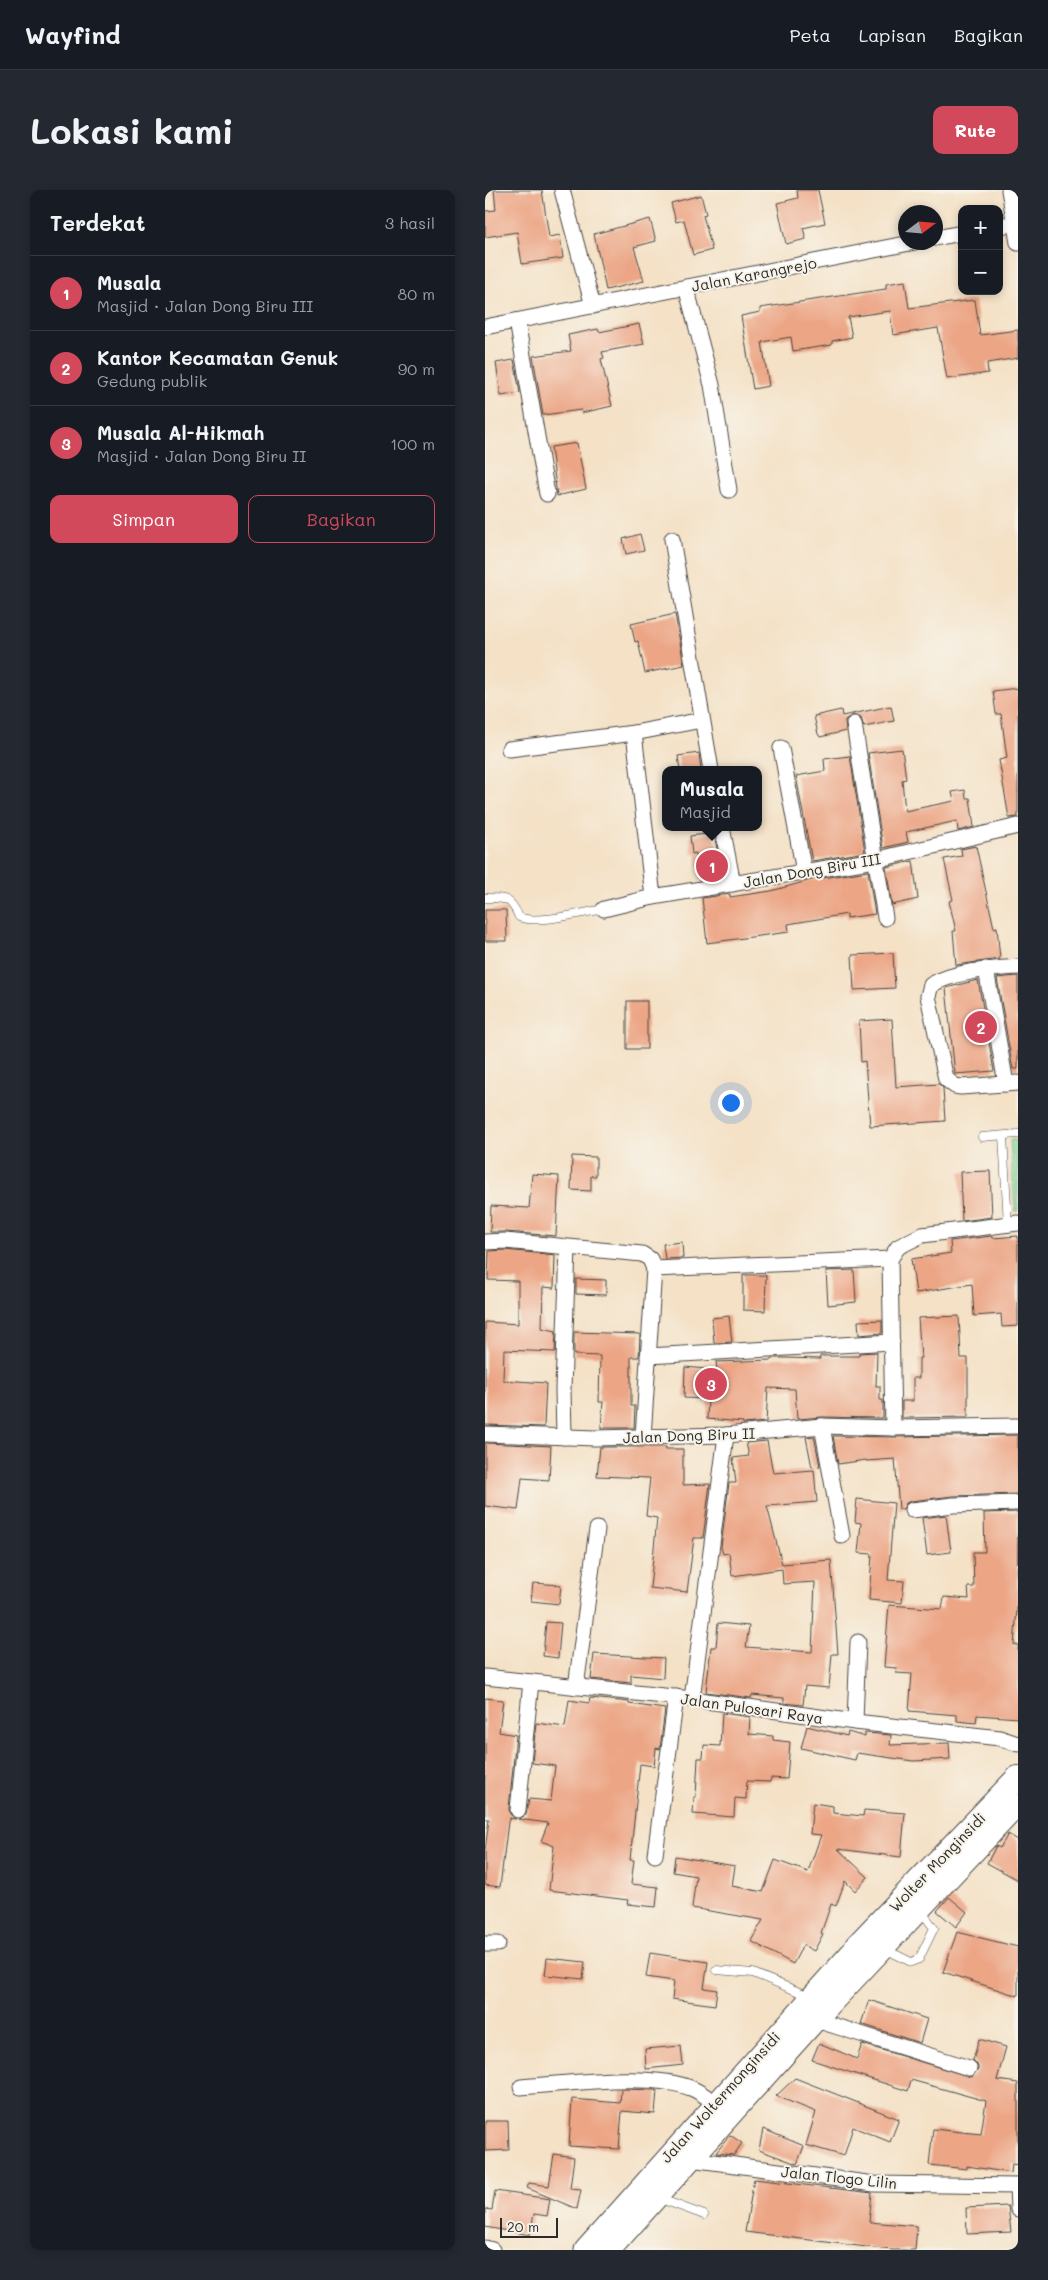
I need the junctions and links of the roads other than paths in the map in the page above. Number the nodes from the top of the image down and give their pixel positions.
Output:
1 (562, 190) edge
2 (1009, 190) edge
3 (1017, 223) edge
4 (1003, 225) edge
5 (958, 234) edge
6 (943, 237) edge
7 (1018, 243) edge
8 (898, 245) edge
9 (686, 287) junction
10 (593, 306) junction
11 (517, 321) junction
12 (485, 327) edge
13 (729, 490) dead end
14 (547, 494) dead end
15 (671, 539) dead end
16 (702, 720) junction
17 (853, 724) dead end
18 (634, 733) junction
19 (781, 748) dead end
20 (509, 749) dead end
21 (710, 766) edge
22 (1018, 826) edge
23 (723, 831) edge
24 (875, 860) junction
25 (804, 872) junction
26 (733, 884) junction
27 (653, 897) junction
28 (485, 898) edge
29 (604, 909) joint
30 (885, 918) dead end
31 (1018, 966) edge
32 (986, 969) junction
33 (1012, 1083) edge
34 (1018, 1134) edge
35 (1003, 1136) junction
36 (982, 1137) dead end
37 (1013, 1224) edge
38 (487, 1241) edge
39 (568, 1248) junction
40 (890, 1259) junction
41 (654, 1269) junction
42 (892, 1342) junction
43 (648, 1356) junction
44 (822, 1426) junction
45 (1018, 1426) edge
46 (893, 1428) junction
47 (485, 1434) edge
48 (726, 1435) junction
49 (564, 1437) junction
50 (643, 1437) junction
51 (1018, 1503) edge
52 (912, 1510) dead end
53 (597, 1529) dead end
54 (842, 1536) dead end
55 (858, 1642) dead end
56 (485, 1677) edge
57 (531, 1682) junction
58 (576, 1687) junction
59 (676, 1697) junction
60 (693, 1699) junction
61 (855, 1722) junction
62 (1018, 1744) edge
63 (1018, 1778) edge
64 (1018, 1805) edge
65 (519, 1810) dead end
66 (655, 1855) dead end
67 (920, 1909) junction
68 (883, 1948) junction
69 (862, 1955) junction
70 (716, 1970) dead end
71 (811, 1997) junction
72 (816, 2020) junction
73 (969, 2068) dead end
74 (521, 2087) dead end
75 (715, 2103) junction
76 (691, 2159) junction
77 (1017, 2186) edge
78 (648, 2193) junction
79 (1018, 2209) edge
80 (704, 2215) dead end
81 (485, 2248) edge
82 (492, 2250) edge
83 (585, 2250) edge
84 (610, 2250) edge

1 - 10 street
2 - 3 street
3 - 4 street
3 - 7 street
5 - 6 street
8 - 9 street, Jalan Karangrejo
9 - 10 street, Jalan Karangrejo
9 - 13 street
10 - 11 street, Jalan Karangrejo
11 - 12 street, Jalan Karangrejo
11 - 14 street
15 - 16 street
16 - 18 street
16 - 21 street
17 - 24 street
18 - 20 street
18 - 27 street
19 - 25 street
22 - 24 street, Jalan Dong Biru III
23 - 26 street
24 - 25 street, Jalan Dong Biru III
24 - 30 street
25 - 26 street, Jalan Dong Biru III
26 - 27 street, Jalan Dong Biru III
27 - 29 street, Jalan Dong Biru III
28 - 29 lane
31 - 32 street
32 - 33 street
32 - 33 street
34 - 35 lane
35 - 36 lane
35 - 37 lane
37 - 40 street
38 - 39 street
39 - 41 street
39 - 49 street
40 - 41 street
40 - 42 street
41 - 43 street
42 - 43 street
42 - 46 street
43 - 50 street
44 - 46 street, Jalan Dong Biru II
44 - 48 street, Jalan Dong Biru II
44 - 54 street
45 - 46 street, Jalan Dong Biru II
47 - 49 street, Jalan Dong Biru II
48 - 50 street, Jalan Dong Biru II
48 - 60 street
49 - 50 street, Jalan Dong Biru II
51 - 52 street
53 - 58 street
55 - 61 street
56 - 57 street, Jalan Pulosari Raya
57 - 58 street, Jalan Pulosari Raya
57 - 65 street
58 - 59 street, Jalan Pulosari Raya
59 - 60 street, Jalan Pulosari Raya
59 - 66 street
60 - 61 street, Jalan Pulosari Raya
61 - 62 street, Jalan Pulosari Raya
63 - 69 main road, Wolter Monginsidi
64 - 67 main road, Wolter Monginsidi
67 - 68 main road, Wolter Monginsidi
67 - 68 lane
68 - 69 main road, Wolter Monginsidi
69 - 71 main road, Jalan Woltermonginsidi
69 - 72 main road, Jalan Woltermonginsidi
70 - 71 lane
71 - 75 main road, Jalan Woltermonginsidi
72 - 73 street
72 - 76 main road, Jalan Woltermonginsidi
74 - 75 street
75 - 78 main road, Jalan Woltermonginsidi
76 - 77 street, Jalan Tlogo Lilin
76 - 78 main road, Jalan Woltermonginsidi
77 - 79 street
78 - 80 lane
78 - 83 main road, Jalan Woltermonginsidi
78 - 84 main road, Jalan Woltermonginsidi
81 - 82 street

